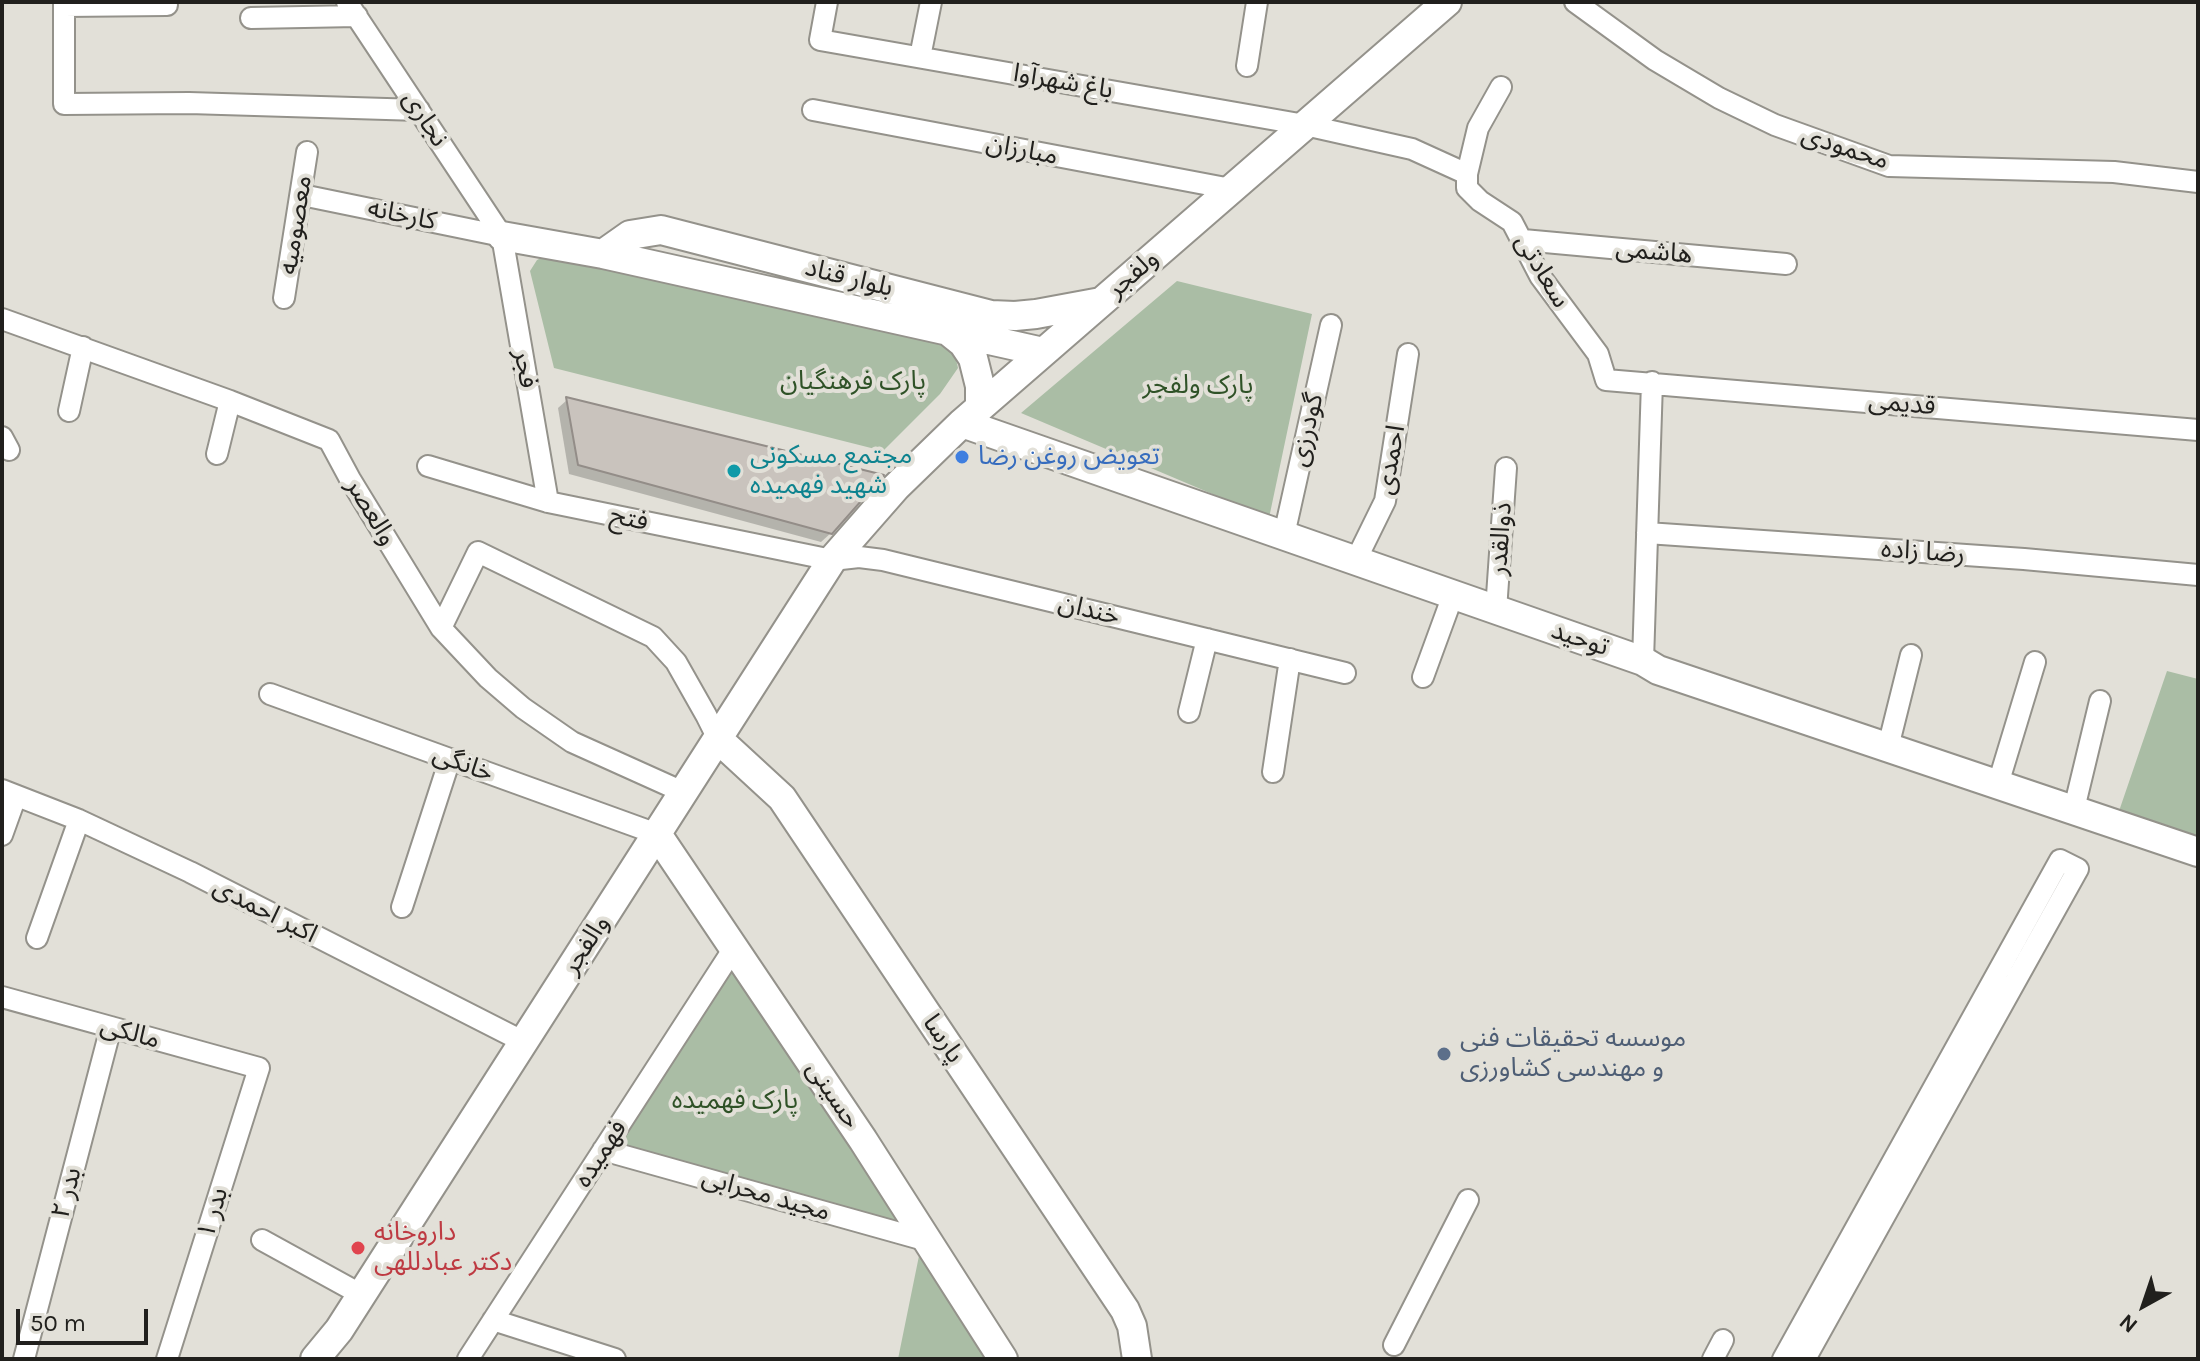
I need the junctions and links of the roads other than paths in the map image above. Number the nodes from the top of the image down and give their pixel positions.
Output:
1 (827, 2) edge
2 (931, 2) edge
3 (1257, 2) edge
4 (1447, 2) edge
5 (1575, 2) edge
6 (64, 4) edge
7 (167, 5) dead end
8 (352, 9) edge
9 (251, 18) dead end
10 (920, 57) junction
11 (1247, 66) dead end
12 (1501, 87) dead end
13 (419, 110) junction
14 (813, 110) dead end
15 (1305, 125) junction
16 (307, 152) dead end
17 (1467, 174) junction
18 (2198, 182) edge
19 (1231, 189) junction
20 (302, 195) junction
21 (502, 236) junction
22 (1523, 240) junction
23 (603, 254) junction
24 (1786, 264) dead end
25 (284, 298) dead end
26 (1102, 301) junction
27 (2, 319) edge
28 (1331, 325) dead end
29 (948, 331) junction
30 (83, 347) junction
31 (1043, 352) junction
32 (1408, 354) dead end
33 (1606, 380) joint
34 (1652, 382) junction
35 (230, 401) junction
36 (69, 411) dead end
37 (971, 415) junction
38 (2198, 430) edge
39 (217, 454) dead end
40 (428, 466) dead end
41 (1506, 468) dead end
42 (548, 502) junction
43 (1647, 533) junction
44 (1284, 535) junction
45 (832, 560) junction
46 (1356, 560) junction
47 (2198, 575) edge
48 (1453, 595) junction
49 (1496, 610) junction
50 (441, 628) junction
51 (1207, 639) junction
52 (1911, 655) dead end
53 (1290, 659) junction
54 (1643, 661) junction
55 (2035, 662) dead end
56 (1345, 673) dead end
57 (1423, 677) dead end
58 (270, 694) dead end
59 (2100, 701) dead end
60 (1189, 712) dead end
61 (718, 739) junction
62 (1888, 747) junction
63 (450, 759) junction
64 (1273, 772) dead end
65 (1998, 784) junction
66 (683, 792) junction
67 (9, 793) edge
68 (2074, 809) junction
69 (79, 820) junction
70 (657, 834) junction
71 (2, 835) edge
72 (2198, 852) edge
73 (402, 907) dead end
74 (37, 938) dead end
75 (734, 948) junction
76 (2, 997) edge
77 (111, 1027) junction
78 (524, 1042) junction
79 (259, 1068) joint
80 (603, 1150) junction
81 (1468, 1200) dead end
82 (262, 1240) dead end
83 (928, 1241) junction
84 (362, 1295) junction
85 (493, 1320) junction
86 (339, 1330) junction
87 (1723, 1340) dead end
88 (1394, 1345) dead end
89 (24, 1359) edge
90 (167, 1359) edge
91 (315, 1359) edge
92 (326, 1359) edge
93 (468, 1359) edge
94 (615, 1359) edge
95 (1003, 1359) edge
96 (1137, 1359) edge
97 (1713, 1359) edge
98 (1783, 1359) edge
99 (1805, 1359) edge

1 - 10 street, باغ شهرآوا
2 - 10 street
3 - 11 street
4 - 15 street, ولفجر
5 - 18 street, محمودی
6 - 7 street
6 - 13 street
8 - 9 street
8 - 13 street, نجاری
10 - 15 street, باغ شهرآوا
12 - 17 street
13 - 21 street, نجاری
14 - 19 street, مبارزان
15 - 17 street, باغ شهرآوا
15 - 19 street, ولفجر
16 - 20 street, معصومیه
17 - 22 street, سعادتی
19 - 26 street, ولفجر
20 - 21 street, کارخانه
20 - 25 street, معصومیه
21 - 23 street, بلوار قناد
21 - 42 street, فجر
22 - 24 street, هاشمی
22 - 33 street, سعادتی
23 - 26 street, بلوار قناد
23 - 29 street, بلوار قناد
26 - 31 street, ولفجر
27 - 30 street, والعصر
28 - 44 street, گودرزی
29 - 31 street, بلوار قناد
29 - 37 street
30 - 35 street, والعصر
30 - 36 street
31 - 37 street, ولفجر
32 - 46 street, احمدی
33 - 34 street, قدیمی
34 - 38 street, قدیمی
34 - 43 street
35 - 39 street
35 - 50 street, والعصر
37 - 44 street, توحید
37 - 45 street, ولفجر
40 - 42 street, فتح
41 - 49 street, ذوالقدر
42 - 45 street, فتح
43 - 47 street, رضا زاده
43 - 54 street
44 - 46 street, توحید
45 - 51 street, خندان
45 - 61 street, والفجر
46 - 48 street, توحید
48 - 49 street, توحید
48 - 57 street
49 - 54 street, توحید
50 - 61 street
50 - 66 street, والعصر
51 - 53 street, خندان
51 - 60 street
52 - 62 street
53 - 56 street, خندان
53 - 64 street
54 - 62 street, توحید
55 - 65 street
58 - 63 street, خانگی
59 - 68 street
61 - 66 street, والفجر
61 - 96 street, پارسا
62 - 65 street, توحید
63 - 70 street, خانگی
63 - 73 street
65 - 68 street, توحید
66 - 70 street, والفجر
67 - 69 street, اکبر احمدی
67 - 71 street
68 - 72 street, توحید
69 - 74 street
69 - 78 street, اکبر احمدی
70 - 75 street, حسینی
70 - 78 street, والفجر
75 - 80 street, فهمیده
75 - 83 street, حسینی
76 - 77 street, مالکی
77 - 79 street, مالکی
77 - 89 street, بدر ۲
78 - 84 street, والفجر
79 - 90 street, بدر ۱
80 - 83 street, مجید محرابی
80 - 85 street, فهمیده
81 - 88 street
82 - 84 street
83 - 95 street, حسینی
84 - 86 street, والفجر
85 - 93 street, فهمیده
85 - 94 street
86 - 91 street
86 - 92 street
87 - 97 street
98 - 99 street

